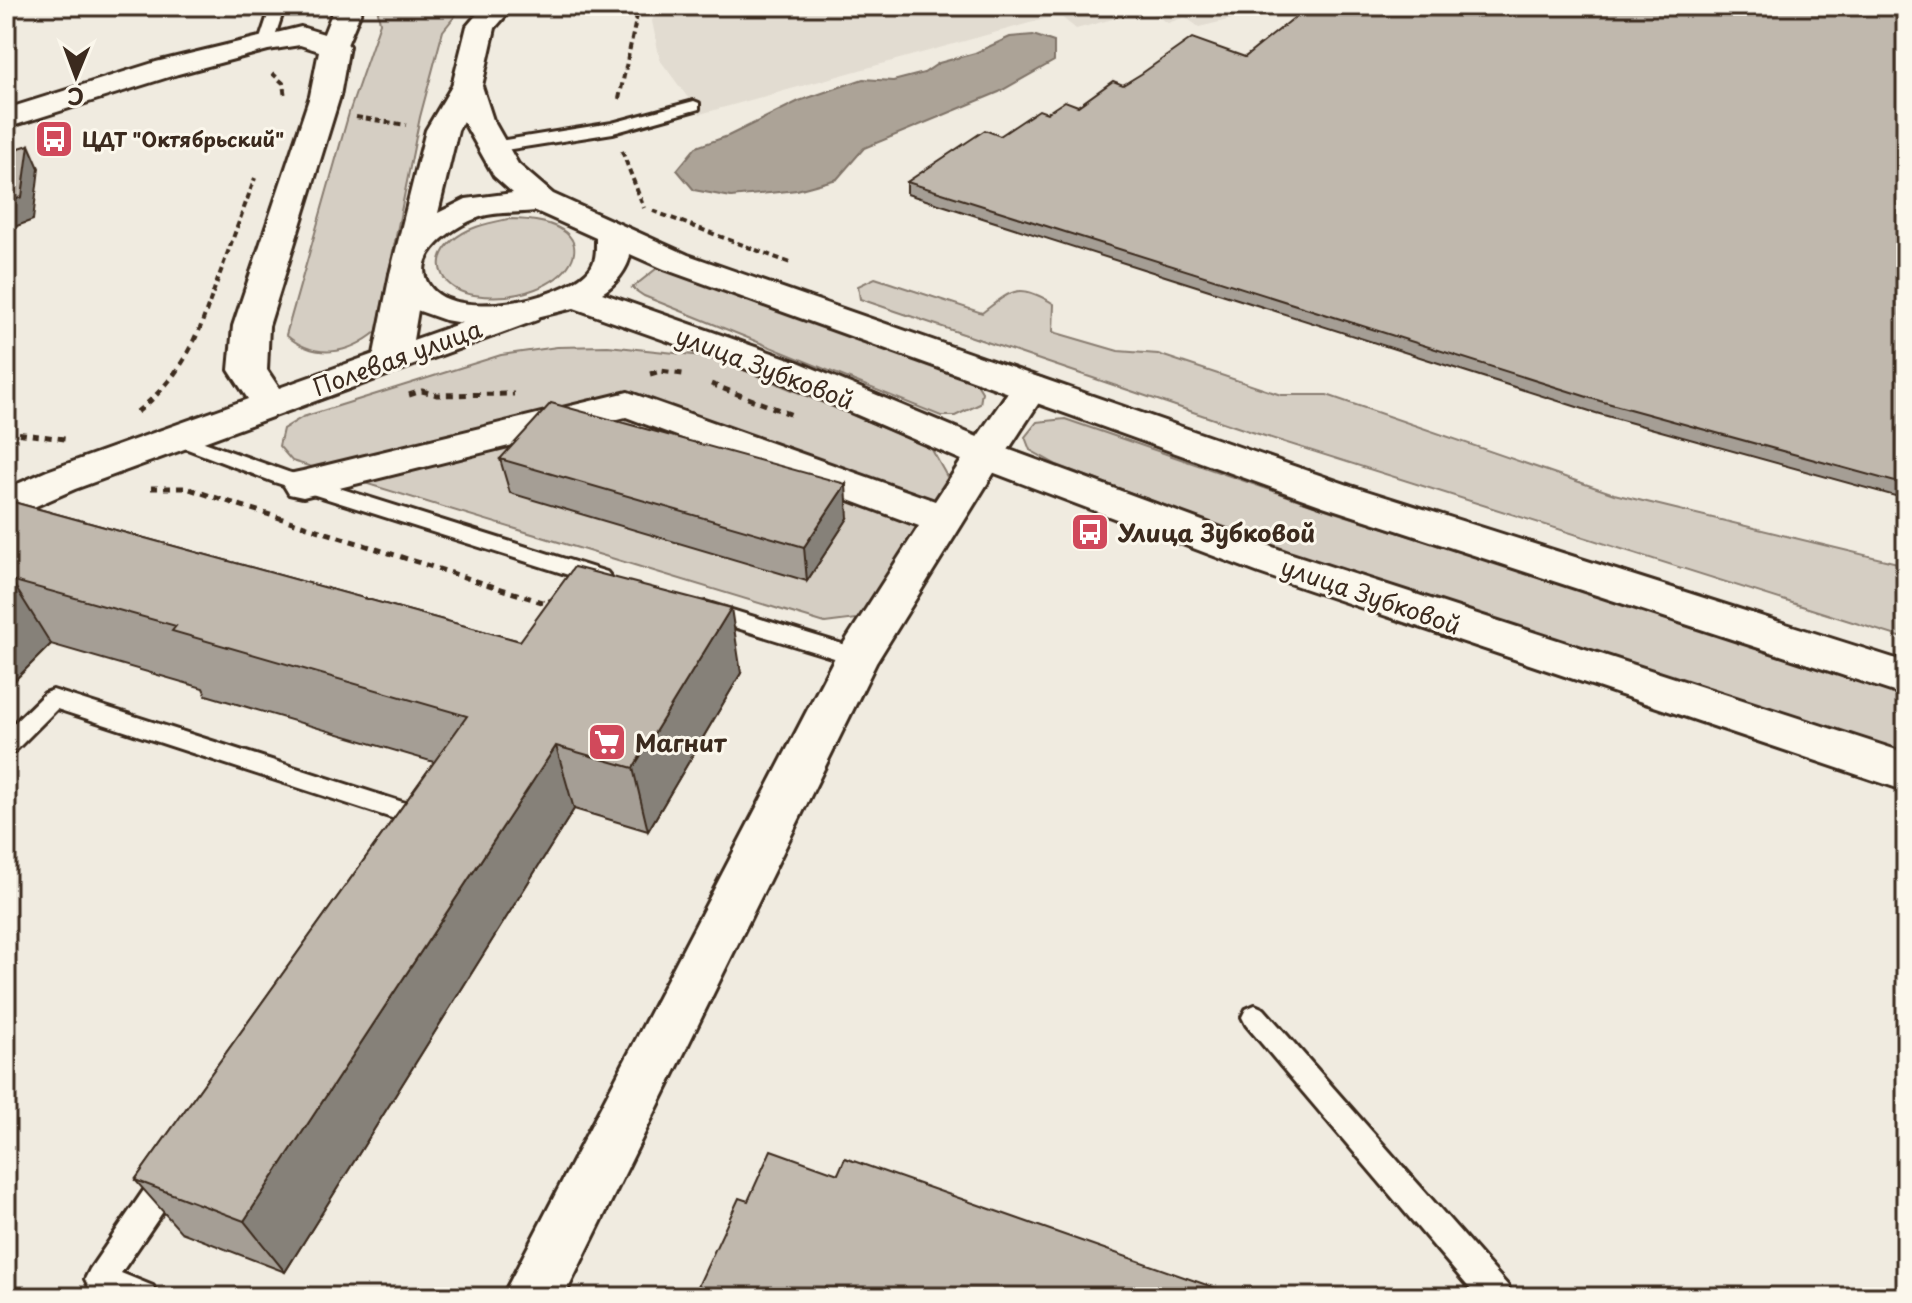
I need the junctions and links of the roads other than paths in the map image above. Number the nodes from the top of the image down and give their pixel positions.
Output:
1 (278, 6) edge
2 (349, 6) edge
3 (500, 6) edge
4 (334, 46) junction
5 (266, 56) junction
6 (467, 86) junction
7 (694, 106) dead end
8 (6, 119) edge
9 (493, 147) junction
10 (541, 201) junction
11 (613, 235) junction
12 (409, 262) junction
13 (575, 296) junction
14 (524, 312) junction
15 (391, 360) junction
16 (1030, 387) junction
17 (270, 403) junction
18 (176, 438) junction
19 (985, 455) junction
20 (303, 484) junction
21 (6, 505) edge
22 (945, 520) junction
23 (620, 583) edge
24 (688, 604) edge
25 (857, 657) junction
26 (1906, 679) edge
27 (6, 746) edge
28 (1906, 772) edge
29 (397, 842) edge
30 (1255, 1017) dead end
31 (181, 1160) edge
32 (142, 1297) edge
33 (532, 1297) edge
34 (1497, 1297) edge

1 - 5 lane
2 - 4 main road
3 - 6 main road
4 - 5 main road
4 - 17 main road
5 - 8 main road
6 - 9 main road
6 - 12 main road
7 - 9 lane
9 - 10 main road
10 - 11 main road
10 - 12 main road
11 - 13 main road
11 - 16 main road
12 - 14 main road
12 - 15 main road
13 - 14 main road
13 - 19 main road, улица Зубковой
14 - 15 main road, Полевая улица
15 - 17 main road, Полевая улица
16 - 19 main road
16 - 26 main road
17 - 18 main road, Полевая улица
18 - 20 lane
18 - 21 main road, Полевая улица
19 - 22 main road
19 - 28 main road, улица Зубковой
20 - 22 main road
20 - 23 lane
22 - 25 main road
24 - 25 lane
25 - 33 main road
27 - 29 lane
30 - 34 lane
31 - 32 lane

